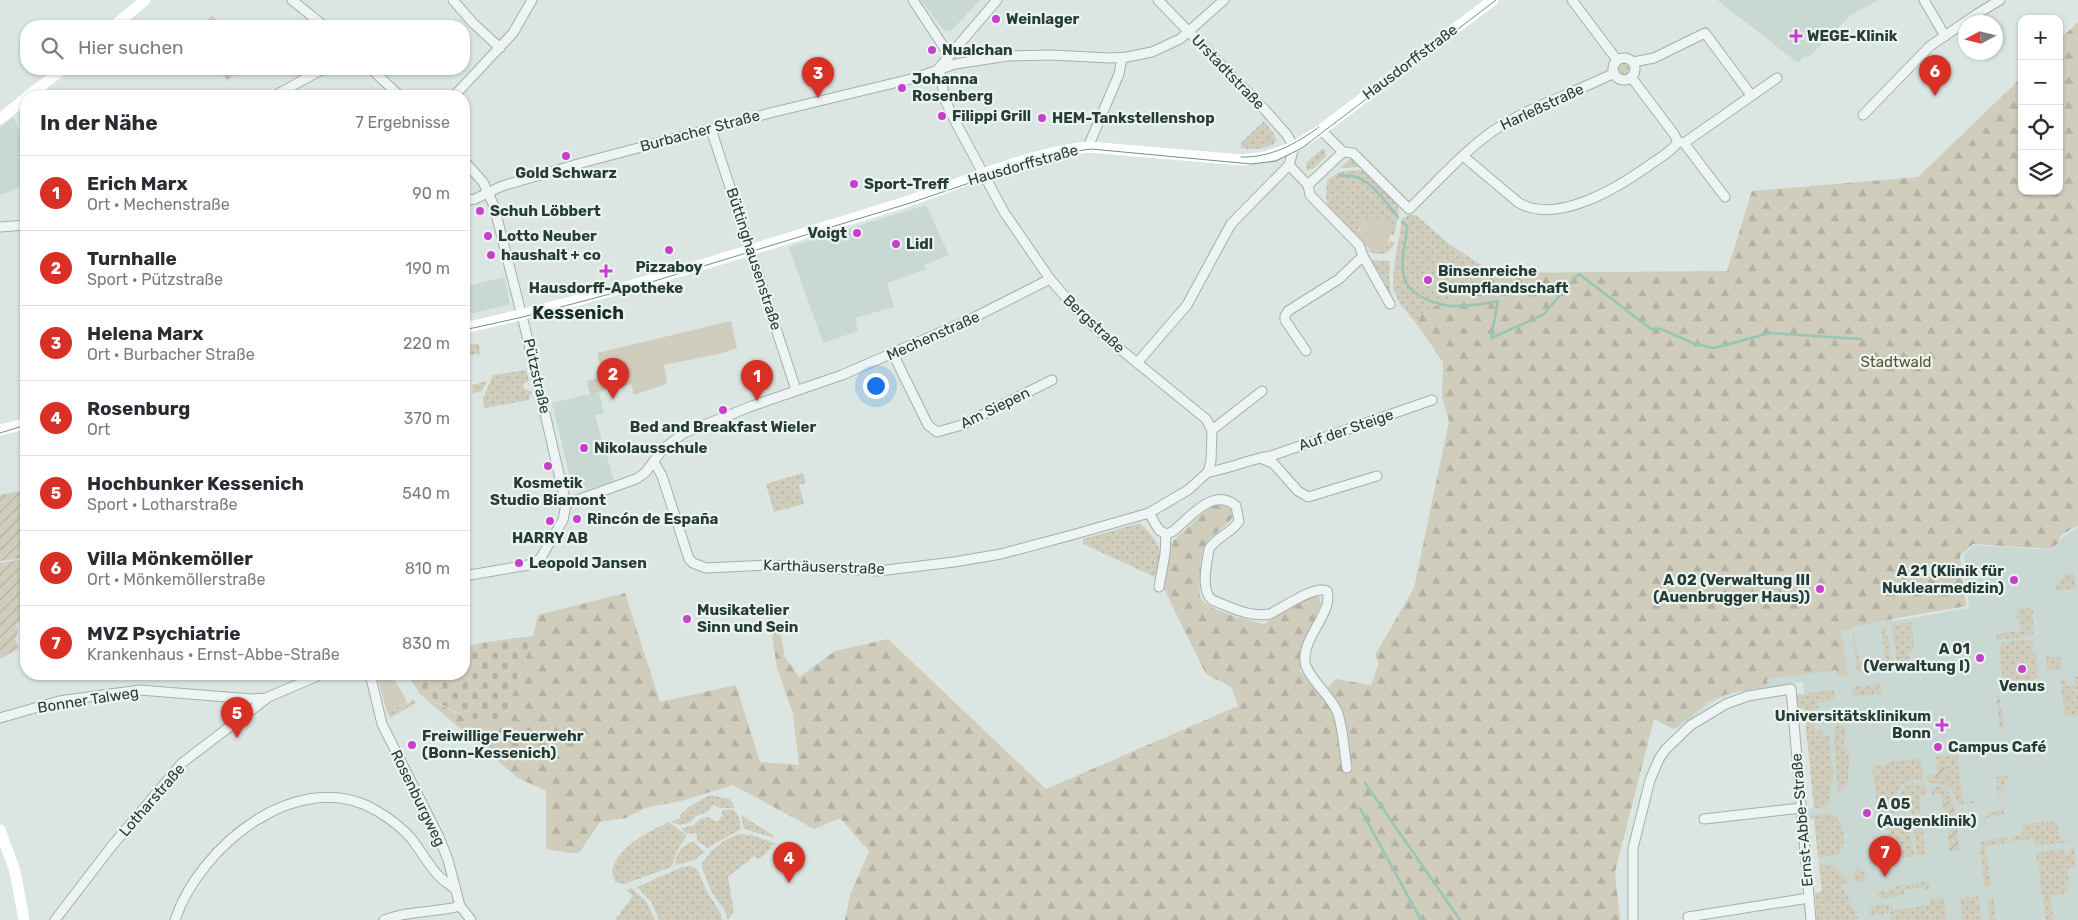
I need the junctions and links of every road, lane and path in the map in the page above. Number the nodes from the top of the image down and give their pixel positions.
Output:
1 (145, 0) edge
2 (292, 0) edge
3 (453, 0) edge
4 (532, 0) edge
5 (913, 0) edge
6 (998, 0) edge
7 (1158, 0) edge
8 (1224, 0) edge
9 (1493, 0) edge
10 (1572, 0) edge
11 (1924, 0) edge
12 (2000, 0) edge
13 (121, 20) edge
14 (317, 20) edge
15 (470, 20) edge
16 (470, 21) edge
17 (1190, 32) junction
18 (1945, 36) junction
19 (500, 48) junction
20 (949, 55) junction
21 (1122, 58) junction
22 (1617, 60) junction
23 (1633, 62) junction
24 (939, 68) junction
25 (1614, 73) junction
26 (54, 75) edge
27 (312, 75) edge
28 (377, 75) edge
29 (1631, 77) junction
30 (1777, 78) dead end
31 (36, 90) edge
32 (285, 90) edge
33 (394, 90) edge
34 (460, 90) edge
35 (1751, 95) junction
36 (20, 103) edge
37 (1863, 115) dead end
38 (0, 119) edge
39 (711, 129) junction
40 (1321, 130) junction
41 (1681, 142) junction
42 (1088, 147) junction
43 (1294, 147) junction
44 (1342, 152) junction
45 (1463, 156) junction
46 (1289, 164) junction
47 (470, 168) edge
48 (984, 174) junction
49 (1308, 185) junction
50 (489, 192) junction
51 (1725, 197) dead end
52 (470, 200) edge
53 (20, 225) edge
54 (0, 227) edge
55 (750, 249) junction
56 (1362, 255) junction
57 (1050, 279) junction
58 (1390, 304) dead end
59 (522, 315) junction
60 (470, 327) edge
61 (1306, 350) dead end
62 (893, 354) junction
63 (1137, 363) junction
64 (1052, 380) dead end
65 (796, 390) junction
66 (1262, 391) dead end
67 (1432, 400) dead end
68 (20, 425) edge
69 (0, 430) edge
70 (1212, 430) junction
71 (1260, 458) junction
72 (654, 462) junction
73 (1208, 472) junction
74 (1377, 476) dead end
75 (566, 504) junction
76 (1149, 514) junction
77 (1166, 534) junction
78 (470, 575) edge
79 (1159, 587) dead end
80 (308, 680) edge
81 (371, 680) edge
82 (266, 698) junction
83 (0, 718) edge
84 (1347, 768) dead end
85 (1801, 808) junction
86 (1704, 819) dead end
87 (0, 830) edge
88 (455, 889) junction
89 (1809, 898) junction
90 (460, 906) junction
91 (1729, 915) edge
92 (1688, 917) dead end
93 (24, 920) edge
94 (56, 920) edge
95 (174, 920) edge
96 (384, 920) edge
97 (471, 920) edge
98 (1633, 920) edge
99 (1811, 920) edge

1 - 13 main road
2 - 14 street
3 - 15 street
4 - 19 street
5 - 20 street
6 - 20 street
7 - 17 street, Urstadtstraße
8 - 17 street, Burbacher Straße
9 - 40 main road, Hausdorffstraße
10 - 22 street
11 - 18 street
12 - 18 street
16 - 19 street
17 - 21 street, Burbacher Straße
17 - 43 street, Urstadtstraße
18 - 37 street
19 - 34 street
20 - 24 street
21 - 24 street, Burbacher Straße
21 - 42 street
22 - 23 street
22 - 25 street
23 - 29 street
23 - 35 street
24 - 39 street, Burbacher Straße
24 - 48 street, Bergstraße
25 - 29 street
25 - 45 street, Harleßstraße
26 - 31 main road
27 - 32 street
28 - 33 street
29 - 41 street
30 - 35 street
35 - 41 street
36 - 38 main road
39 - 50 street, Burbacher Straße
39 - 55 street, Büttinghausenstraße
40 - 43 main road, Hausdorffstraße
40 - 44 street
41 - 45 street
41 - 51 street
42 - 43 main road, Hausdorffstraße
42 - 48 main road, Hausdorffstraße
43 - 46 street
44 - 45 street, Harleßstraße
44 - 49 street
46 - 49 street
46 - 63 street
47 - 50 street
48 - 55 main road, Hausdorffstraße
48 - 57 street, Bergstraße
49 - 56 street
50 - 52 street, Burbacher Straße
50 - 59 street, Pützstraße
53 - 54 street
55 - 59 main road, Hausdorffstraße
55 - 65 street, Büttinghausenstraße
56 - 58 street
56 - 61 street
57 - 62 street, Mechenstraße
57 - 63 street, Bergstraße
59 - 60 main road, Hausdorffstraße
59 - 75 street, Pützstraße
62 - 64 street, Am Siepen
62 - 65 street, Mechenstraße
63 - 70 street, Bergstraße
65 - 72 street, Mechenstraße
66 - 70 street
67 - 71 street, Auf der Steige
68 - 69 main road
70 - 73 street
71 - 73 street, Auf der Steige
71 - 74 street
72 - 75 street, Mechenstraße
72 - 76 street, Karthäuserstraße
73 - 76 street
75 - 78 street
76 - 77 street
77 - 79 street
77 - 84 street
80 - 82 street, Bonner Talweg
81 - 88 street, Rosenburgweg
82 - 83 street, Bonner Talweg
82 - 94 street, Lotharstraße
85 - 86 street
85 - 89 street, Ernst-Abbe-Straße
85 - 98 street, Ernst-Abbe-Straße
87 - 93 main road
88 - 90 street, Rosenburgweg
88 - 95 street
89 - 91 street
89 - 99 street, Ernst-Abbe-Straße
90 - 96 street
90 - 97 street, Rosenburgweg
91 - 92 street

